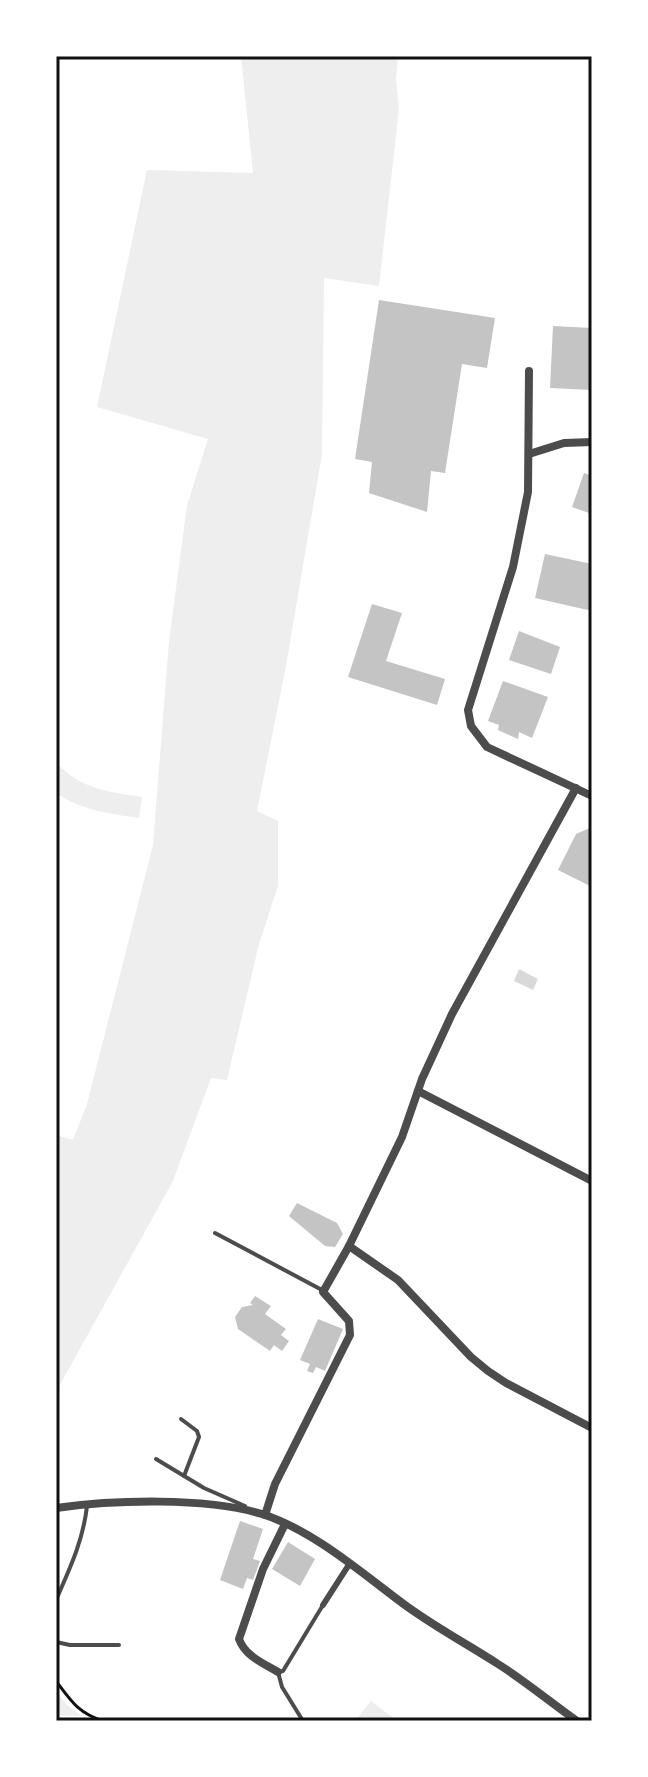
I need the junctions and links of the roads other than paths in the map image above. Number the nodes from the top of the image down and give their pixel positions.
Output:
1 (529, 371) dead end
2 (592, 442) edge
3 (529, 454) junction
4 (576, 788) junction
5 (592, 796) edge
6 (418, 1091) junction
7 (592, 1181) edge
8 (215, 1233) dead end
9 (349, 1246) junction
10 (323, 1292) junction
11 (181, 1419) dead end
12 (592, 1428) edge
13 (156, 1459) dead end
14 (184, 1476) junction
15 (87, 1504) junction
16 (56, 1508) edge
17 (262, 1514) junction
18 (285, 1524) junction
19 (350, 1563) junction
20 (56, 1600) edge
21 (323, 1605) joint
22 (56, 1642) edge
23 (119, 1645) dead end
24 (278, 1672) junction
25 (303, 1721) edge
26 (577, 1721) edge

1 - 3 street
2 - 3 street
3 - 4 street
4 - 5 street
4 - 6 street
6 - 7 street
6 - 9 street
8 - 10 lane
9 - 10 street
9 - 12 street
10 - 17 street
11 - 14 lane
13 - 14 lane
14 - 17 lane
15 - 16 street
15 - 17 street
15 - 20 lane
17 - 18 street
18 - 19 street
18 - 24 street
19 - 21 street
19 - 26 street
21 - 24 lane
22 - 23 lane
24 - 25 lane

